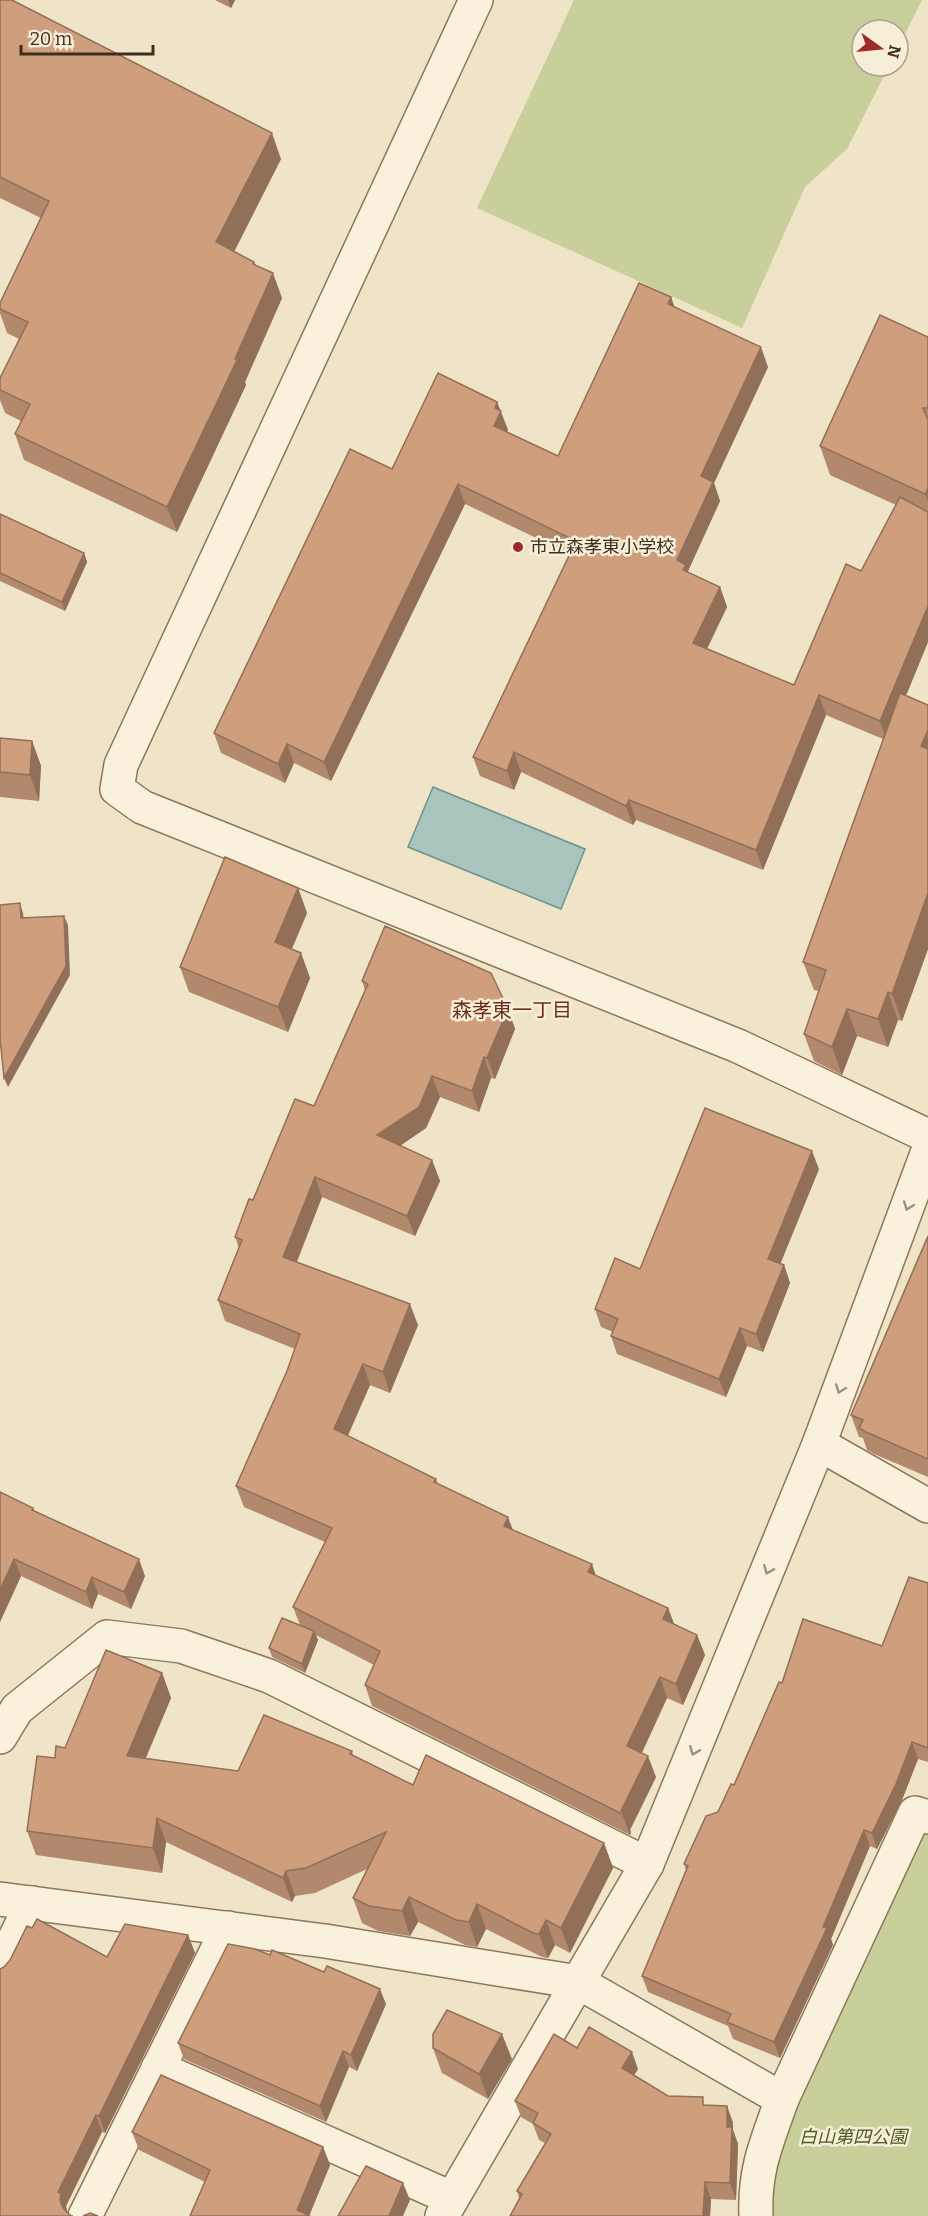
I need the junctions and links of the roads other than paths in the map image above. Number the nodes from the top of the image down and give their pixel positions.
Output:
1 (476, 0) edge
2 (928, 1136) edge
3 (928, 1151) edge
4 (819, 1444) junction
5 (928, 1506) edge
6 (0, 1737) edge
7 (928, 1817) edge
8 (647, 1864) junction
9 (0, 1899) edge
10 (32, 1903) junction
11 (228, 1929) junction
12 (0, 1969) edge
13 (578, 1982) junction
14 (158, 2068) junction
15 (782, 2099) junction
16 (446, 2207) edge
17 (85, 2216) edge
18 (756, 2216) edge

1 - 2 street
3 -> 4 street
4 - 5 street
4 -> 8 street
6 - 8 street
7 - 15 street
8 - 13 street
9 - 10 street
10 - 11 street
10 - 12 street
11 - 13 street
11 - 14 street
13 - 15 street
13 - 16 street
14 - 16 street
14 - 17 street
15 - 18 street

